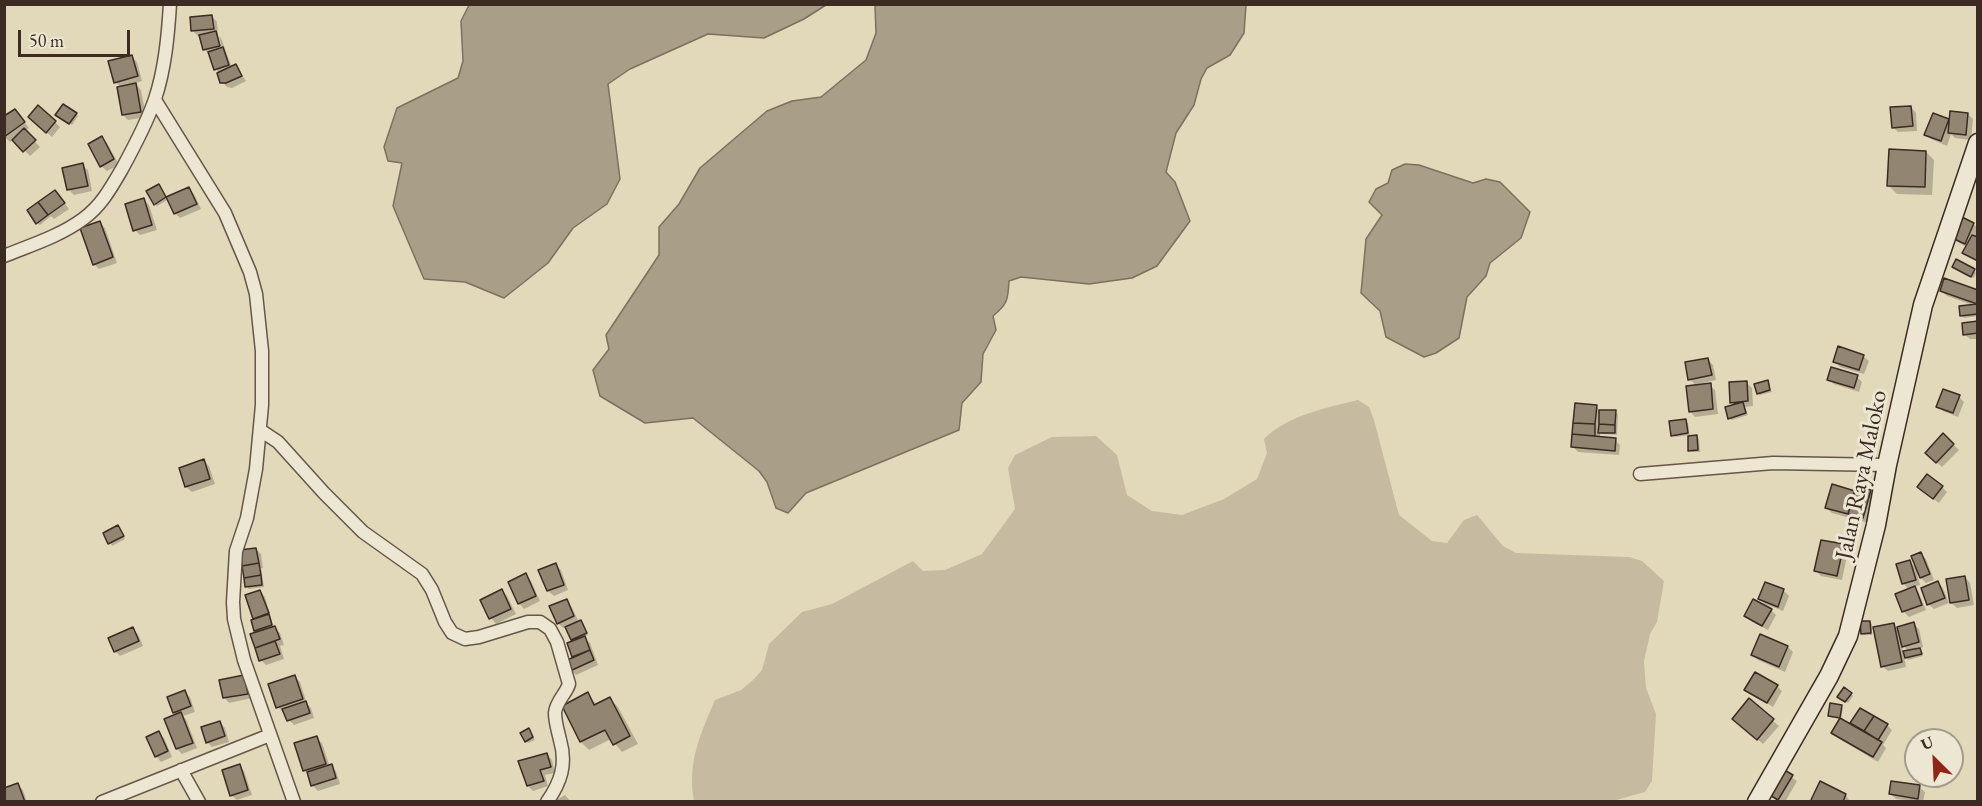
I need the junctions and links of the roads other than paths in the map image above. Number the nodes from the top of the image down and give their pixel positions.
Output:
1 (170, 4) edge
2 (155, 100) junction
3 (1977, 144) edge
4 (4, 256) edge
5 (260, 430) junction
6 (1887, 465) junction
7 (1640, 474) dead end
8 (270, 735) junction
9 (181, 770) junction
10 (103, 801) edge
11 (199, 801) edge
12 (294, 801) edge
13 (547, 801) edge
14 (1757, 801) edge

1 - 2 street
2 - 4 street
2 - 5 street
3 - 6 street, Jalan Raya Maloko
5 - 8 street
5 - 13 street
6 - 7 street
6 - 14 street, Jalan Raya Maloko
8 - 9 street
8 - 12 street
9 - 10 street
9 - 11 street

